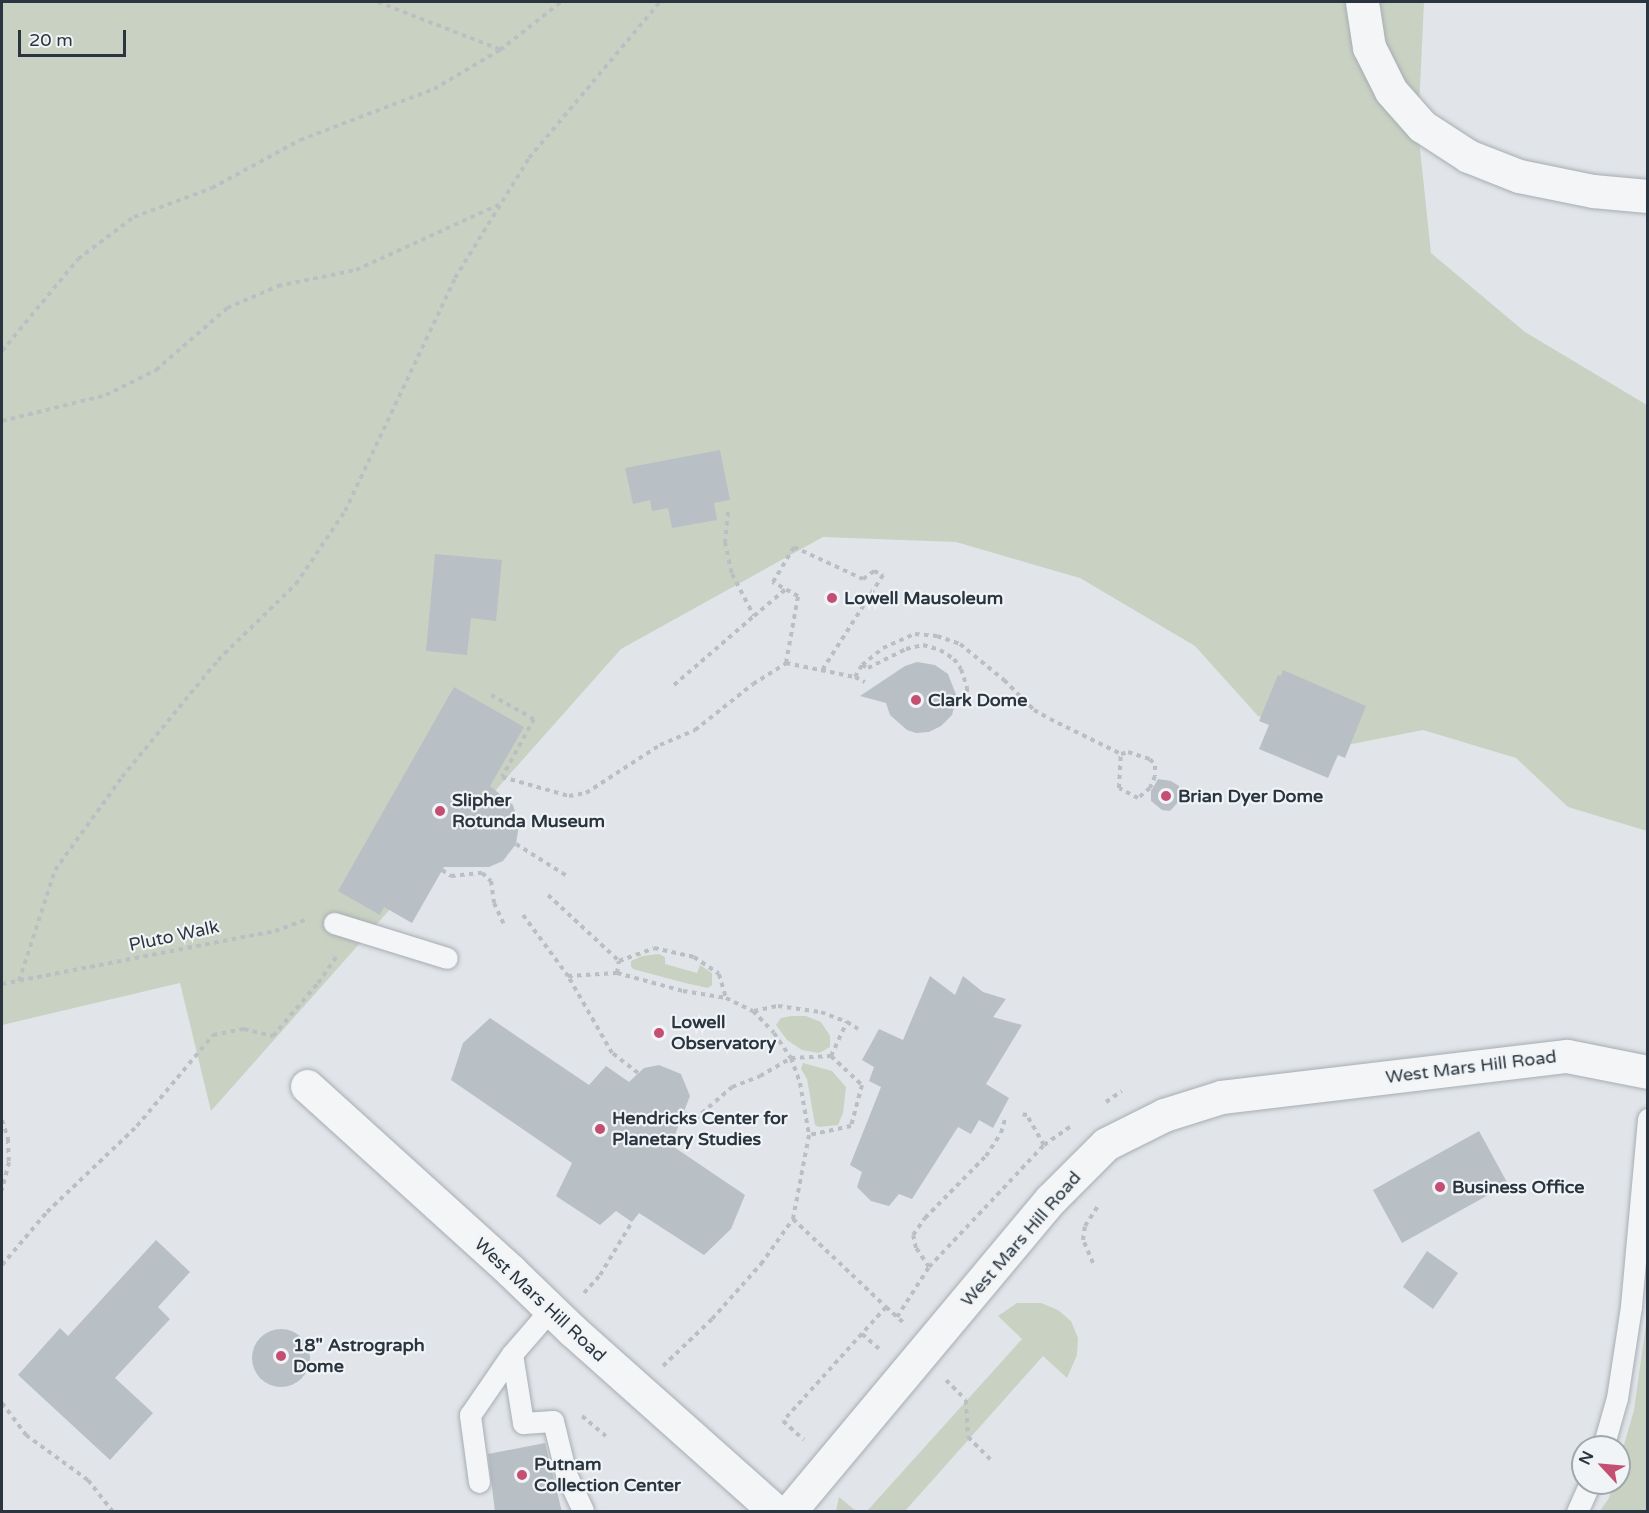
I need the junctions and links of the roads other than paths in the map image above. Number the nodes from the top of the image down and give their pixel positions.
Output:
1 (1362, 2) edge
2 (1647, 196) edge
3 (334, 923) road end
4 (447, 958) dead end
5 (1647, 1071) edge
6 (307, 1086) dead end
7 (1647, 1119) edge
8 (1643, 1201) edge
9 (563, 1306) junction
10 (512, 1354) junction
11 (1606, 1435) edge
12 (479, 1482) dead end
13 (1584, 1495) edge
14 (583, 1510) edge
15 (776, 1512) edge
16 (789, 1512) edge
17 (1576, 1512) edge

1 - 2 street
3 - 4 lane
5 - 16 street, West Mars Hill Road
6 - 9 street, West Mars Hill Road
7 - 8 lane
8 - 11 lane
9 - 10 lane
9 - 15 street, West Mars Hill Road
10 - 12 lane
10 - 14 lane
13 - 17 lane

